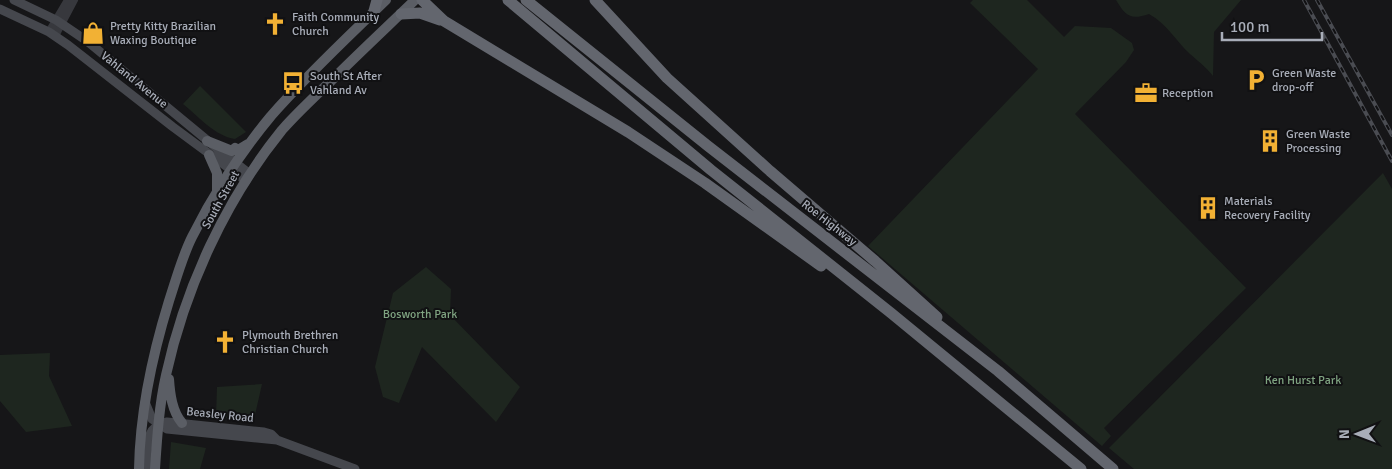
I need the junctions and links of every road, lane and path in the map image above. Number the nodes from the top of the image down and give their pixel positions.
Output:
1 (14, 0) edge
2 (68, 0) edge
3 (74, 0) edge
4 (386, 0) edge
5 (415, 0) edge
6 (422, 0) edge
7 (508, 0) edge
8 (526, 0) edge
9 (595, 0) edge
10 (376, 6) edge
11 (0, 9) edge
12 (401, 14) junction
13 (444, 21) junction
14 (59, 22) junction
15 (52, 34) junction
16 (207, 140) junction
17 (251, 143) junction
18 (209, 155) junction
19 (234, 167) junction
20 (248, 177) junction
21 (216, 195) junction
22 (891, 313) junction
23 (168, 366) junction
24 (998, 371) junction
25 (145, 401) junction
26 (182, 423) junction
27 (158, 424) junction
28 (277, 440) junction
29 (139, 469) edge
30 (147, 469) edge
31 (155, 469) edge
32 (355, 469) edge
33 (1081, 469) edge
34 (1113, 469) edge

1 - 14 main road, Vahland Avenue
2 - 14 street
3 - 14 street
4 - 10 highway, South Street
5 - 12 highway, South Street
6 - 13 highway
7 - 22 highway
8 - 24 highway, Roe Highway
9 - 24 highway
10 - 17 highway, South Street
11 - 15 main road, Vahland Avenue
12 - 13 highway
12 - 20 highway, South Street
13 - 22 highway
14 - 15 street
14 - 16 main road, Vahland Avenue
15 - 18 main road, Vahland Avenue
16 - 17 highway
16 - 19 main road, Vahland Avenue
17 - 19 highway, South Street
18 - 19 main road, Vahland Avenue
18 - 21 highway
19 - 20 main road, Vahland Avenue
19 - 21 highway, South Street
20 - 23 highway, South Street
21 - 25 highway, South Street
22 - 33 highway
23 - 26 highway
23 - 27 highway, South Street
24 - 34 highway, Roe Highway
25 - 27 main road
25 - 29 highway, South Street
26 - 27 main road, Beasley Road
26 - 28 main road, Beasley Road
27 - 28 main road, Beasley Road
27 - 30 main road
27 - 31 highway, South Street
28 - 32 main road, Beasley Road

